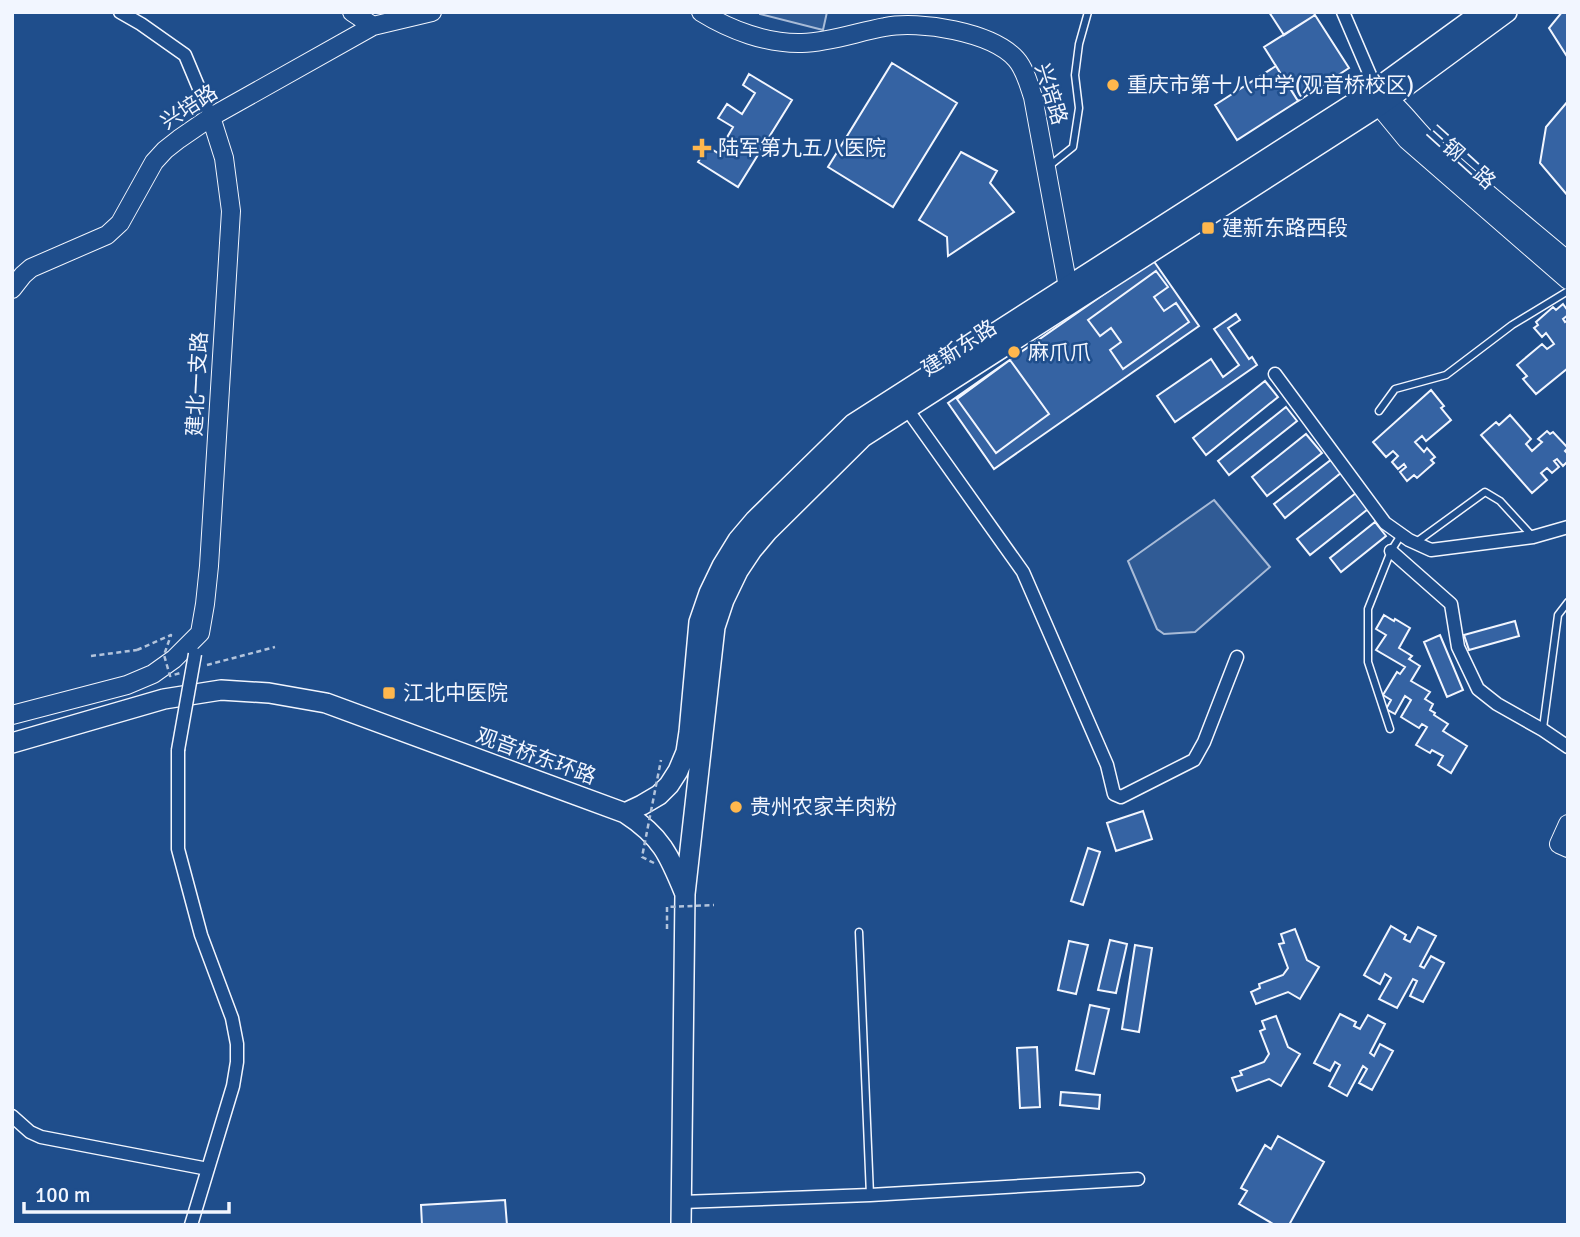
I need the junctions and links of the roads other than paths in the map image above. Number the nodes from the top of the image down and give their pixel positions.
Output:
1 (120, 12) edge
2 (352, 12) edge
3 (432, 12) edge
4 (701, 12) edge
5 (1088, 12) edge
6 (1343, 12) edge
7 (1482, 12) edge
8 (1507, 12) edge
9 (373, 26) junction
10 (1382, 98) junction
11 (211, 117) junction
12 (1047, 168) junction
13 (1568, 261) edge
14 (1568, 280) edge
15 (12, 289) edge
16 (1568, 291) edge
17 (1069, 294) junction
18 (1275, 373) dead end
19 (907, 409) junction
20 (1379, 411) dead end
21 (1568, 527) edge
22 (1401, 535) junction
23 (1533, 537) junction
24 (1416, 543) junction
25 (1391, 551) junction
26 (1568, 602) edge
27 (200, 633) junction
28 (1237, 657) dead end
29 (12, 715) edge
30 (1390, 729) dead end
31 (1543, 730) junction
32 (12, 743) edge
33 (1568, 747) edge
34 (625, 813) junction
35 (1568, 824) edge
36 (1563, 846) edge
37 (685, 894) junction
38 (859, 932) dead end
39 (12, 1116) edge
40 (208, 1169) junction
41 (1138, 1179) dead end
42 (870, 1195) junction
43 (681, 1202) junction
44 (191, 1225) edge
45 (681, 1225) edge

1 - 11 street
2 - 9 street
3 - 9 street, 兴培路
4 - 12 street, 兴培路
5 - 12 lane
6 - 10 street
7 - 10 main road, 建新东路
8 - 10 main road, 建新东路
9 - 11 street, 兴培路
10 - 13 street, 三钢二路
10 - 14 street, 三钢二路
10 - 17 main road, 建新东路
11 - 15 street, 兴培路
11 - 27 street, 建北一支路
12 - 17 street, 兴培路
16 - 20 lane
17 - 19 main road, 建新东路
17 - 34 main road, 建新东路
18 - 22 street
19 - 28 street
19 - 37 main road, 建新东路
21 - 23 street
22 - 24 street
22 - 25 lane
23 - 24 street
23 - 24 lane
25 - 30 lane
25 - 31 street
26 - 31 lane
27 - 29 street
27 - 40 street, 建北一支路, bridge
31 - 33 street
32 - 34 main road, 观音桥东环路
34 - 37 main road, 观音桥东环路
35 - 36 street
37 - 43 main road, 观音桥东环路
38 - 42 lane
39 - 40 street
40 - 44 street, 建北一支路
41 - 42 street
42 - 43 street
43 - 45 main road, 观音桥东环路

